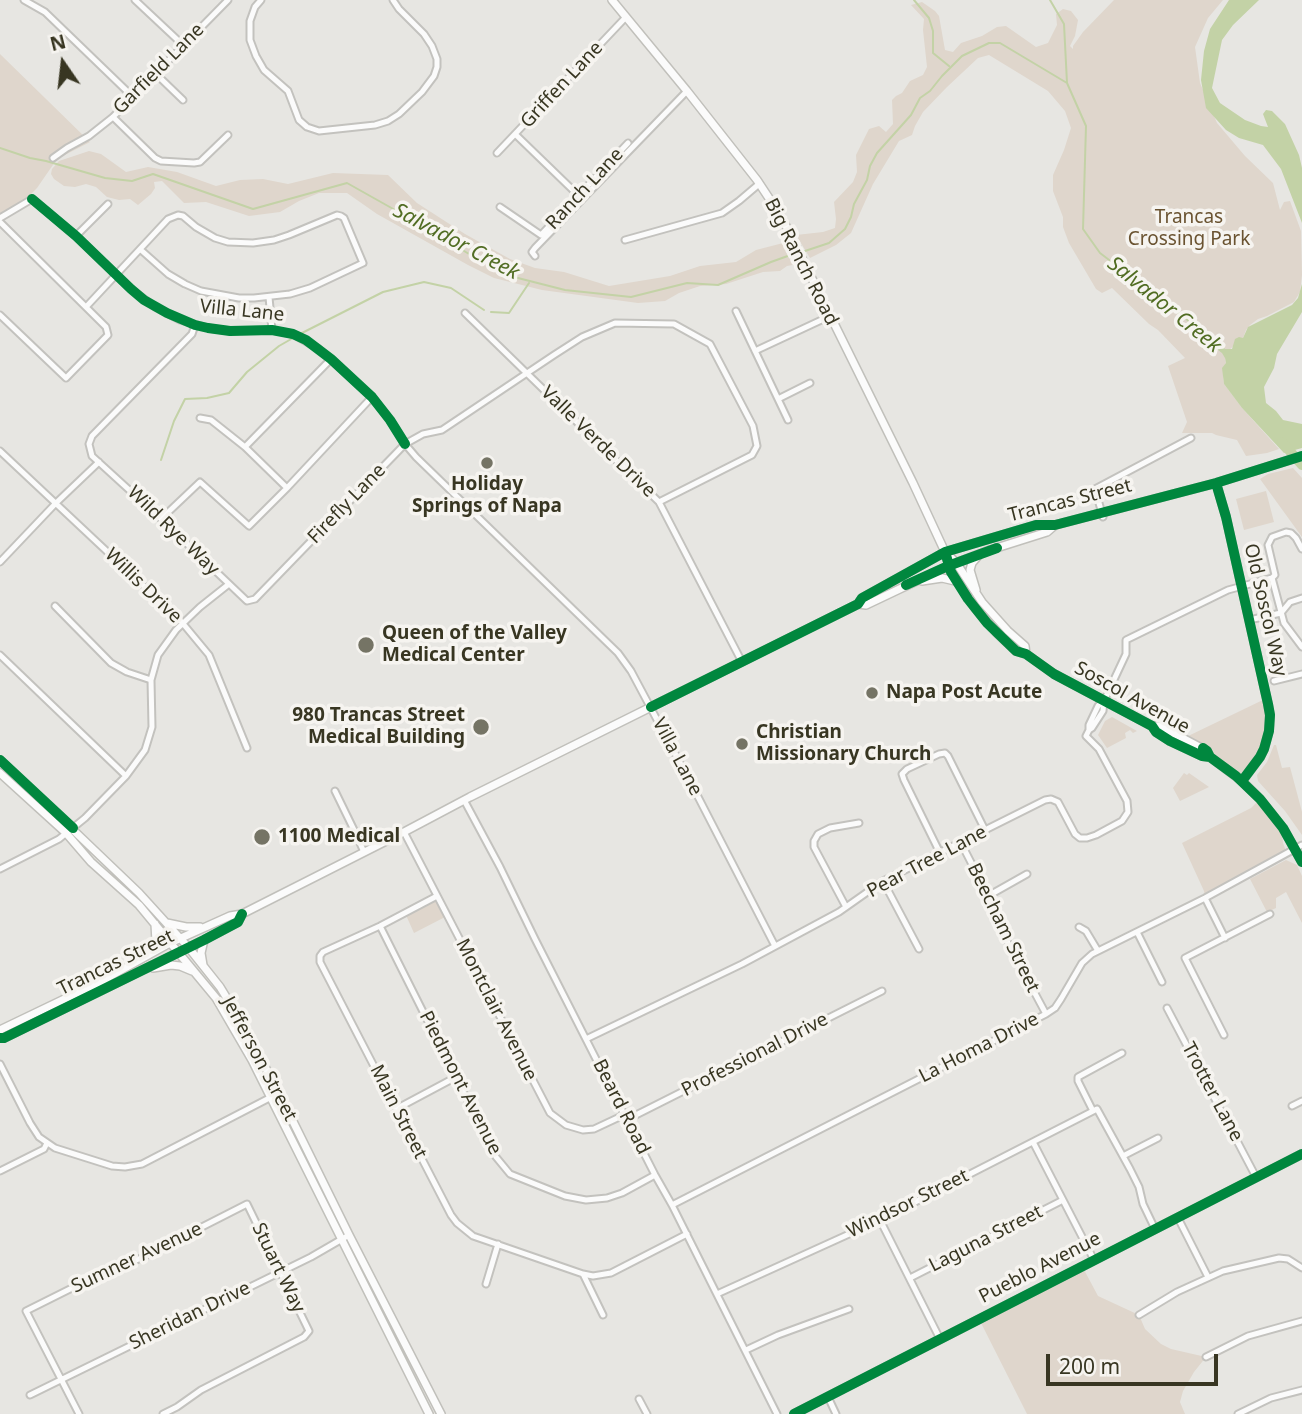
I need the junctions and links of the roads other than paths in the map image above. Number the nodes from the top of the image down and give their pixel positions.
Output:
1 (24, 0) edge
2 (135, 0) edge
3 (228, 0) edge
4 (261, 0) edge
5 (393, 0) edge
6 (612, 0) edge
7 (626, 17) junction
8 (183, 45) junction
9 (155, 73) junction
10 (687, 91) junction
11 (132, 96) junction
12 (183, 100) dead end
13 (113, 117) junction
14 (515, 134) junction
15 (228, 135) dead end
16 (628, 143) dead end
17 (497, 153) dead end
18 (53, 158) dead end
19 (759, 184) junction
20 (578, 195) junction
21 (108, 204) dead end
22 (500, 207) dead end
23 (0, 220) edge
24 (76, 236) junction
25 (625, 240) dead end
26 (141, 250) junction
27 (535, 256) dead end
28 (116, 276) junction
29 (269, 297) junction
30 (86, 307) junction
31 (736, 311) dead end
32 (464, 313) dead end
33 (0, 315) edge
34 (830, 316) junction
35 (194, 325) junction
36 (272, 330) junction
37 (755, 351) junction
38 (331, 359) junction
39 (528, 374) junction
40 (810, 383) dead end
41 (372, 397) junction
42 (778, 399) junction
43 (200, 418) dead end
44 (788, 420) dead end
45 (1191, 438) dead end
46 (405, 444) junction
47 (246, 447) junction
48 (0, 451) edge
49 (6, 457) junction
50 (1302, 457) edge
51 (99, 462) junction
52 (0, 463) edge
53 (1216, 483) junction
54 (287, 488) junction
55 (659, 502) junction
56 (56, 503) junction
57 (1102, 515) junction
58 (161, 519) junction
59 (1055, 525) junction
60 (1302, 549) edge
61 (990, 550) junction
62 (945, 552) junction
63 (0, 562) edge
64 (952, 565) junction
65 (1272, 578) junction
66 (956, 582) junction
67 (229, 584) junction
68 (1241, 586) junction
69 (898, 589) junction
70 (978, 597) junction
71 (1302, 598) edge
72 (247, 601) joint
73 (858, 604) junction
74 (55, 606) dead end
75 (1281, 613) junction
76 (1249, 620) junction
77 (986, 621) junction
78 (183, 623) junction
79 (1018, 640) junction
80 (1302, 647) edge
81 (0, 654) edge
82 (1026, 654) junction
83 (742, 662) junction
84 (1302, 674) edge
85 (151, 680) junction
86 (1274, 681) dead end
87 (1104, 701) junction
88 (651, 706) junction
89 (247, 748) dead end
90 (0, 760) edge
91 (0, 774) edge
92 (126, 776) junction
93 (1242, 781) junction
94 (335, 791) dead end
95 (464, 800) junction
96 (859, 823) dead end
97 (69, 830) junction
98 (985, 830) junction
99 (404, 832) junction
100 (961, 843) junction
101 (1299, 847) edge
102 (363, 852) junction
103 (940, 853) junction
104 (1302, 862) edge
105 (2, 866) edge
106 (1027, 874) dead end
107 (883, 881) junction
108 (437, 896) junction
109 (988, 896) junction
110 (1205, 898) junction
111 (846, 907) junction
112 (242, 914) junction
113 (1270, 914) dead end
114 (166, 923) junction
115 (155, 924) junction
116 (380, 926) junction
117 (208, 927) junction
118 (1079, 927) dead end
119 (1137, 932) junction
120 (1224, 937) junction
121 (180, 938) junction
122 (204, 940) junction
123 (170, 943) junction
124 (775, 946) junction
125 (189, 948) junction
126 (919, 949) dead end
127 (1098, 951) junction
128 (178, 953) junction
129 (146, 957) junction
130 (204, 966) junction
131 (142, 970) junction
132 (193, 971) junction
133 (100, 982) junction
134 (1162, 982) dead end
135 (882, 991) dead end
136 (69, 996) junction
137 (75, 1003) junction
138 (1167, 1008) dead end
139 (1046, 1014) junction
140 (47, 1016) junction
141 (0, 1030) edge
142 (1224, 1035) dead end
143 (0, 1038) edge
144 (586, 1039) junction
145 (1122, 1053) dead end
146 (0, 1063) edge
147 (456, 1077) junction
148 (275, 1095) junction
149 (1302, 1101) edge
150 (1292, 1106) dead end
151 (396, 1109) junction
152 (1095, 1110) junction
153 (627, 1117) junction
154 (1158, 1138) dead end
155 (1033, 1142) junction
156 (47, 1143) junction
157 (1302, 1154) edge
158 (1123, 1156) junction
159 (0, 1171) edge
160 (655, 1175) junction
161 (1256, 1177) junction
162 (1063, 1200) junction
163 (247, 1204) joint
164 (672, 1205) junction
165 (1178, 1218) junction
166 (880, 1220) junction
167 (1155, 1229) junction
168 (687, 1234) junction
169 (345, 1237) junction
170 (498, 1244) junction
171 (1094, 1260) junction
172 (1302, 1268) edge
173 (280, 1272) junction
174 (583, 1274) junction
175 (910, 1278) junction
176 (1208, 1278) junction
177 (486, 1284) dead end
178 (717, 1294) junction
179 (849, 1309) dead end
180 (603, 1315) dead end
181 (1139, 1315) dead end
182 (1302, 1321) edge
183 (940, 1339) junction
184 (746, 1350) junction
185 (1206, 1357) dead end
186 (61, 1378) junction
187 (1302, 1390) edge
188 (30, 1395) dead end
189 (828, 1397) junction
190 (639, 1399) dead end
191 (79, 1414) edge
192 (163, 1414) edge
193 (429, 1414) edge
194 (441, 1414) edge
195 (647, 1414) edge
196 (777, 1414) edge
197 (794, 1414) edge
198 (836, 1414) edge
199 (1238, 1414) edge

1 - 11 street
2 - 8 street
3 - 8 street, Garfield Lane
4 - 5 street
6 - 7 main road, Big Ranch Road
7 - 10 main road, Big Ranch Road
7 - 14 street, Griffen Lane
8 - 9 street, Garfield Lane
9 - 11 street, Garfield Lane
9 - 12 street
10 - 19 main road, Big Ranch Road
10 - 27 street
11 - 13 street, Garfield Lane
13 - 15 street
13 - 18 street, Garfield Lane
14 - 17 street, Griffen Lane
14 - 20 street
16 - 20 street, Ranch Lane
19 - 25 street
19 - 34 main road, Big Ranch Road
20 - 22 street, Ranch Lane
21 - 24 street
23 - 24 street, Villa Lane
23 - 30 street
24 - 28 street, Villa Lane
26 - 28 street
26 - 29 street
26 - 29 street
28 - 30 street
28 - 35 street, Villa Lane
29 - 36 street
30 - 33 street
31 - 37 street
32 - 39 street, Valle Verde Drive
34 - 37 street
34 - 62 main road, Big Ranch Road
35 - 36 street, Villa Lane
35 - 51 street
36 - 38 street, Villa Lane
37 - 42 street
38 - 41 street, Villa Lane
38 - 47 street
39 - 46 street, Firefly Lane
39 - 55 street, Valle Verde Drive
39 - 55 street, Firefly Lane
40 - 42 street
41 - 46 street, Villa Lane
41 - 54 street
42 - 44 street
43 - 47 street
45 - 57 street
46 - 72 street, Firefly Lane
46 - 88 street, Villa Lane
47 - 54 street
48 - 49 street, Willis Drive
49 - 52 street
49 - 56 street, Willis Drive
50 - 53 main road, Trancas Street
51 - 56 street
51 - 58 street, Wild Rye Way
53 - 57 main road, Trancas Street
53 - 68 main road, Old Soscol Way
54 - 58 street
55 - 83 street, Valle Verde Drive
56 - 63 street
56 - 78 street, Willis Drive
57 - 59 main road, Trancas Street
58 - 67 street, Wild Rye Way
59 - 61 main road, Trancas Street
59 - 62 main road, Trancas Street
60 - 65 street
61 - 64 main road, Trancas Street
61 - 70 main road
62 - 64 main road, Soscol Avenue
62 - 73 main road, Trancas Street
64 - 66 main road, Soscol Avenue
64 - 69 main road, Trancas Street
64 - 70 main road, Soscol Avenue
65 - 68 street, Pear Tree Lane
65 - 75 street
66 - 69 main road
66 - 77 main road, Soscol Avenue
67 - 72 street, Wild Rye Way
67 - 78 street
68 - 76 main road, Old Soscol Way
68 - 87 street, Pear Tree Lane
69 - 73 main road, Trancas Street
70 - 79 main road, Soscol Avenue
71 - 75 street
73 - 83 main road, Trancas Street
74 - 85 street
75 - 76 street
75 - 80 street
76 - 93 main road, Old Soscol Way
77 - 79 main road
77 - 82 main road, Soscol Avenue
78 - 85 street
78 - 89 street, Willis Drive
79 - 82 main road, Soscol Avenue
81 - 92 street
82 - 87 main road, Soscol Avenue
83 - 88 main road, Trancas Street
84 - 86 street
85 - 92 street
87 - 93 main road, Soscol Avenue
87 - 98 street, Pear Tree Lane
88 - 95 main road, Trancas Street
88 - 124 street, Villa Lane
90 - 97 main road, Jefferson Street
91 - 97 main road, Jefferson Street
92 - 97 street
93 - 101 main road, Soscol Avenue
94 - 102 street
95 - 99 main road, Trancas Street
95 - 144 street, Beard Road
96 - 111 street
97 - 105 street
97 - 114 main road, Jefferson Street
97 - 115 main road, Jefferson Street
98 - 100 street, Pear Tree Lane
98 - 103 street
99 - 102 main road, Trancas Street
99 - 108 street, Montclair Avenue
100 - 103 street, Pear Tree Lane
100 - 109 street, Beecham Street
101 - 104 main road, Soscol Avenue
101 - 110 street, La Homa Drive
102 - 112 main road, Trancas Street
103 - 107 street, Pear Tree Lane
106 - 109 street
107 - 111 street, Pear Tree Lane
107 - 126 street
108 - 116 street, Main Street
108 - 153 street, Montclair Avenue
109 - 139 street, Beecham Street
110 - 119 street, La Homa Drive
110 - 120 street
111 - 124 street, Pear Tree Lane
112 - 117 main road, Trancas Street
112 - 122 main road, Trancas Street
113 - 120 street
114 - 117 main road
114 - 121 main road, Jefferson Street
115 - 123 main road, Jefferson Street
115 - 129 main road
116 - 147 street, Piedmont Avenue
116 - 151 street, Main Street
117 - 121 main road, Trancas Street
118 - 127 street
119 - 127 street, La Homa Drive
119 - 134 street
120 - 142 street
121 - 123 main road, Trancas Street
121 - 125 main road, Jefferson Street
122 - 125 main road, Trancas Street
122 - 130 main road
123 - 128 main road, Jefferson Street
123 - 129 main road, Trancas Street
124 - 144 street, Pear Tree Lane
125 - 128 main road, Trancas Street
125 - 130 main road, Jefferson Street
127 - 139 street, La Homa Drive
128 - 131 main road, Trancas Street
128 - 132 main road, Jefferson Street
129 - 133 main road, Trancas Street
130 - 148 main road, Jefferson Street
131 - 132 main road
131 - 137 main road, Trancas Street
132 - 148 main road, Jefferson Street
133 - 136 main road, Trancas Street
133 - 137 main road
135 - 153 street, Professional Drive
136 - 140 main road
136 - 141 main road, Trancas Street
137 - 140 main road, Trancas Street
138 - 161 street, Trotter Lane
139 - 164 street, La Homa Drive
140 - 143 main road, Trancas Street
144 - 153 street, Beard Road
145 - 152 street
146 - 156 street
147 - 151 street
147 - 160 street, Piedmont Avenue
148 - 156 street
148 - 169 main road, Jefferson Street
149 - 150 street
151 - 170 street, Main Street
152 - 155 street, Windsor Street
152 - 158 street
153 - 160 street, Beard Road
154 - 158 street
155 - 162 street
155 - 166 street, Windsor Street
156 - 159 street
157 - 161 main road, Pueblo Avenue
158 - 167 street
160 - 164 street, Beard Road
161 - 165 main road, Pueblo Avenue
162 - 171 street
162 - 175 street, Laguna Street
163 - 173 street, Stuart Way
163 - 186 street, Sumner Avenue
164 - 168 street, Beard Road
165 - 167 main road, Pueblo Avenue
165 - 176 street
166 - 175 street
166 - 178 street, Windsor Street
167 - 171 main road, Pueblo Avenue
168 - 174 street
168 - 178 street, Beard Road
169 - 173 street, Sheridan Drive
169 - 193 main road, Jefferson Street
169 - 194 main road, Jefferson Street
170 - 174 street, Main Street
170 - 177 street
171 - 183 main road, Pueblo Avenue
172 - 176 street
173 - 186 street, Sheridan Drive
173 - 192 street, Stuart Way
174 - 180 street
175 - 183 street
176 - 181 street
178 - 184 street, Beard Road
179 - 184 street
182 - 185 street
183 - 189 main road, Pueblo Avenue
184 - 196 street, Beard Road
186 - 188 street, Sheridan Drive
186 - 191 street
187 - 199 street
189 - 197 main road, Pueblo Avenue
189 - 198 street
190 - 195 street

